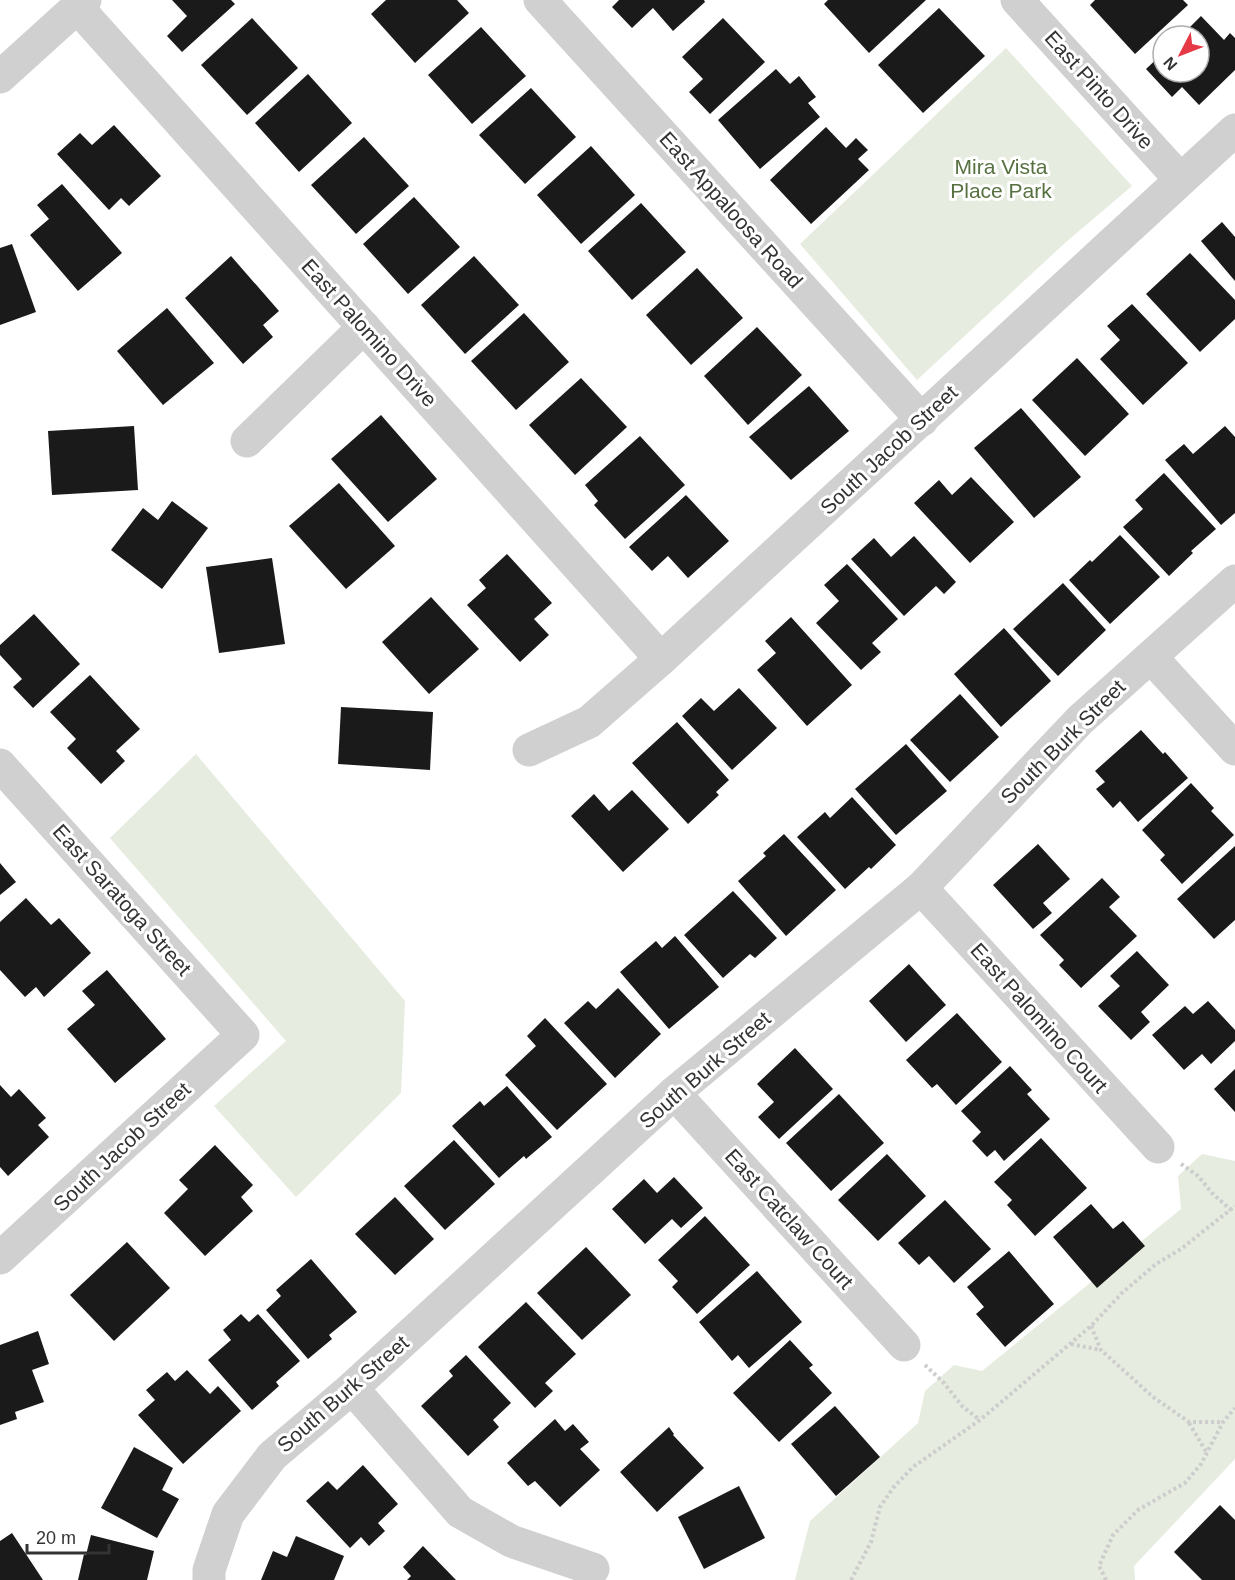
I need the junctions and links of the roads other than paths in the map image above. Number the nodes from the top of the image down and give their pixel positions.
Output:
1 (540, 0) edge
2 (1017, 0) edge
3 (81, 4) edge
4 (0, 78) edge
5 (1235, 130) edge
6 (1180, 179) junction
7 (364, 327) junction
8 (922, 420) junction
9 (247, 441) dead end
10 (1235, 581) edge
11 (1151, 657) junction
12 (662, 659) junction
13 (1235, 749) edge
14 (529, 750) dead end
15 (0, 765) edge
16 (921, 888) junction
17 (243, 1035) joint
18 (674, 1094) junction
19 (1158, 1147) road end
20 (0, 1258) edge
21 (904, 1345) road end
22 (352, 1388) junction
23 (593, 1569) dead end
24 (209, 1580) edge

1 - 8 street, East Appaloosa Road
2 - 6 street, East Pinto Drive
3 - 4 street
3 - 7 street, East Palomino Drive
5 - 6 street, South Jacob Street
6 - 8 street, South Jacob Street
7 - 9 street
7 - 12 street, East Palomino Drive
8 - 12 street, South Jacob Street
10 - 11 street, South Burk Street
11 - 13 street
11 - 16 street, South Burk Street
12 - 14 street, South Jacob Street
15 - 17 street, East Saratoga Street
16 - 18 street, South Burk Street
16 - 19 street, East Palomino Court
17 - 20 street, South Jacob Street
18 - 21 street, East Catclaw Court
18 - 22 street, South Burk Street
22 - 23 street
22 - 24 street, South Burk Street

